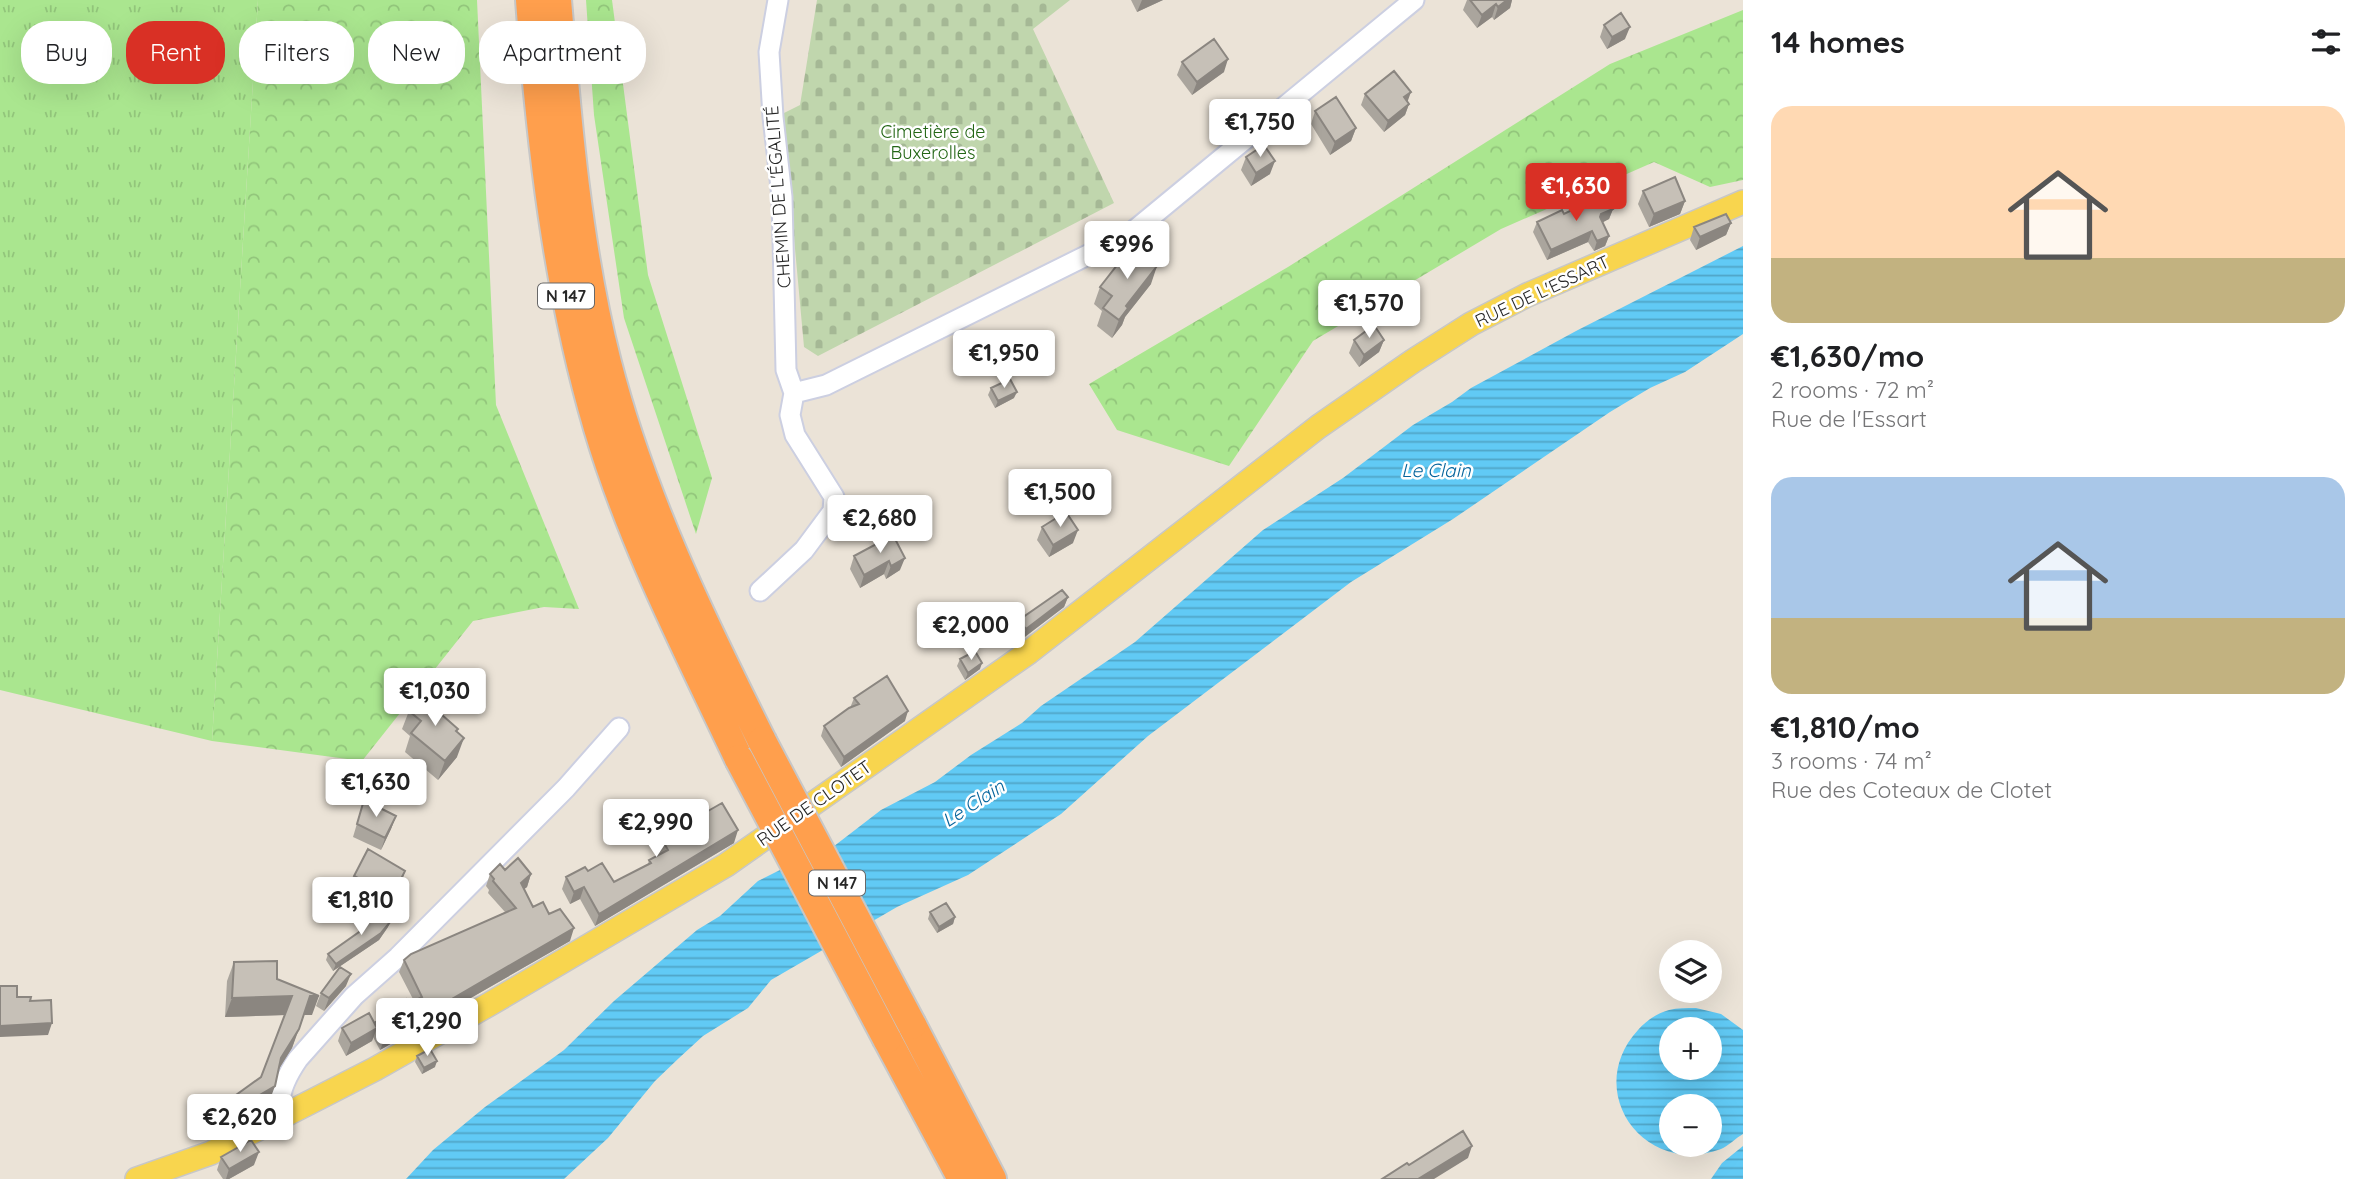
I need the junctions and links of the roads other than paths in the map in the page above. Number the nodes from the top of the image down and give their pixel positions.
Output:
1 (530, 0) edge
2 (557, 0) edge
3 (778, 0) edge
4 (1414, 0) edge
5 (1743, 202) edge
6 (794, 393) junction
7 (1318, 426) joint
8 (760, 591) dead end
9 (619, 728) dead end
10 (282, 1116) junction
11 (147, 1176) edge
12 (962, 1179) edge
13 (992, 1179) edge

1 - 12 highway, N 147, bridge
2 - 13 highway, N 147, bridge
3 - 6 street, CHEMIN DE L'ÉGALITÉ
4 - 6 street
5 - 7 main road, RUE DE L'ESSART
6 - 8 street, CHEMIN DE L'ÉGALITÉ
7 - 10 main road, RUE DE CLOTET
9 - 10 street
10 - 11 main road, RUE DE CLOTET

